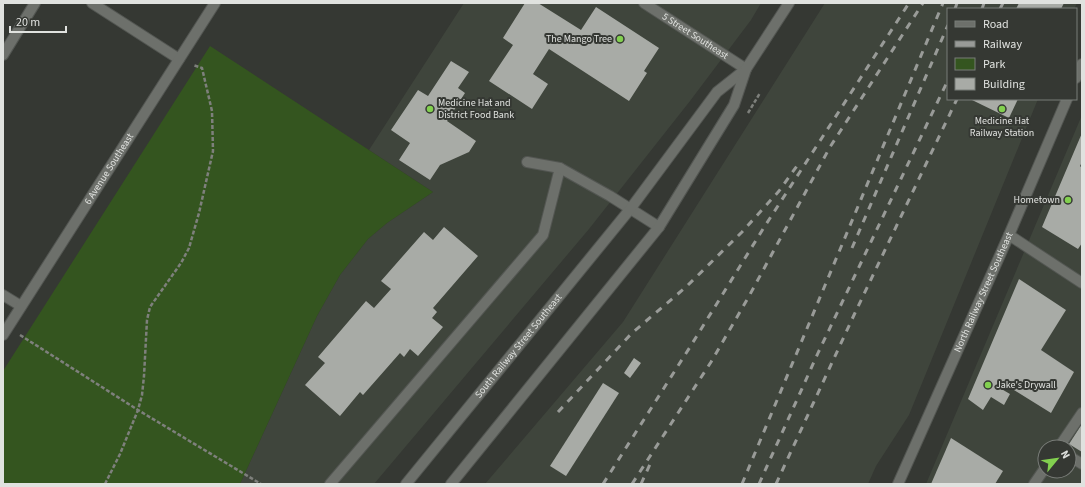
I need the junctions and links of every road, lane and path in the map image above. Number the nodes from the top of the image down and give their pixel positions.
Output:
1 (35, 3) edge
2 (92, 3) edge
3 (215, 3) edge
4 (644, 3) edge
5 (789, 3) edge
6 (3, 55) edge
7 (179, 59) junction
8 (1082, 64) edge
9 (746, 69) junction
10 (1077, 76) edge
11 (1067, 100) edge
12 (526, 162) dead end
13 (560, 168) junction
14 (631, 208) junction
15 (659, 227) junction
16 (1008, 236) junction
17 (1082, 283) edge
18 (3, 295) edge
19 (21, 306) junction
20 (6, 331) edge
21 (138, 410) junction
22 (1082, 413) edge
23 (1064, 439) edge
24 (105, 484) edge
25 (261, 484) edge
26 (330, 484) edge
27 (406, 484) edge
28 (451, 484) edge
29 (898, 484) edge

1 - 6 street
2 - 7 street
3 - 7 street, 6 Avenue Southeast
4 - 9 street, 5 Street Southeast
5 - 9 street, South Railway Street Southeast
7 - 19 street, 6 Avenue Southeast
7 - 21 path
8 - 10 street
9 - 14 street, South Railway Street Southeast
9 - 15 street, South Railway Street Southeast
11 - 16 street, North Railway Street Southeast
12 - 13 street
13 - 14 street
13 - 26 street
14 - 15 street
14 - 27 street, South Railway Street Southeast
15 - 28 street, South Railway Street Southeast
16 - 17 street
16 - 29 street, North Railway Street Southeast
18 - 19 street
19 - 20 street, 6 Avenue Southeast
20 - 21 path
21 - 24 path
21 - 25 path
22 - 23 street

